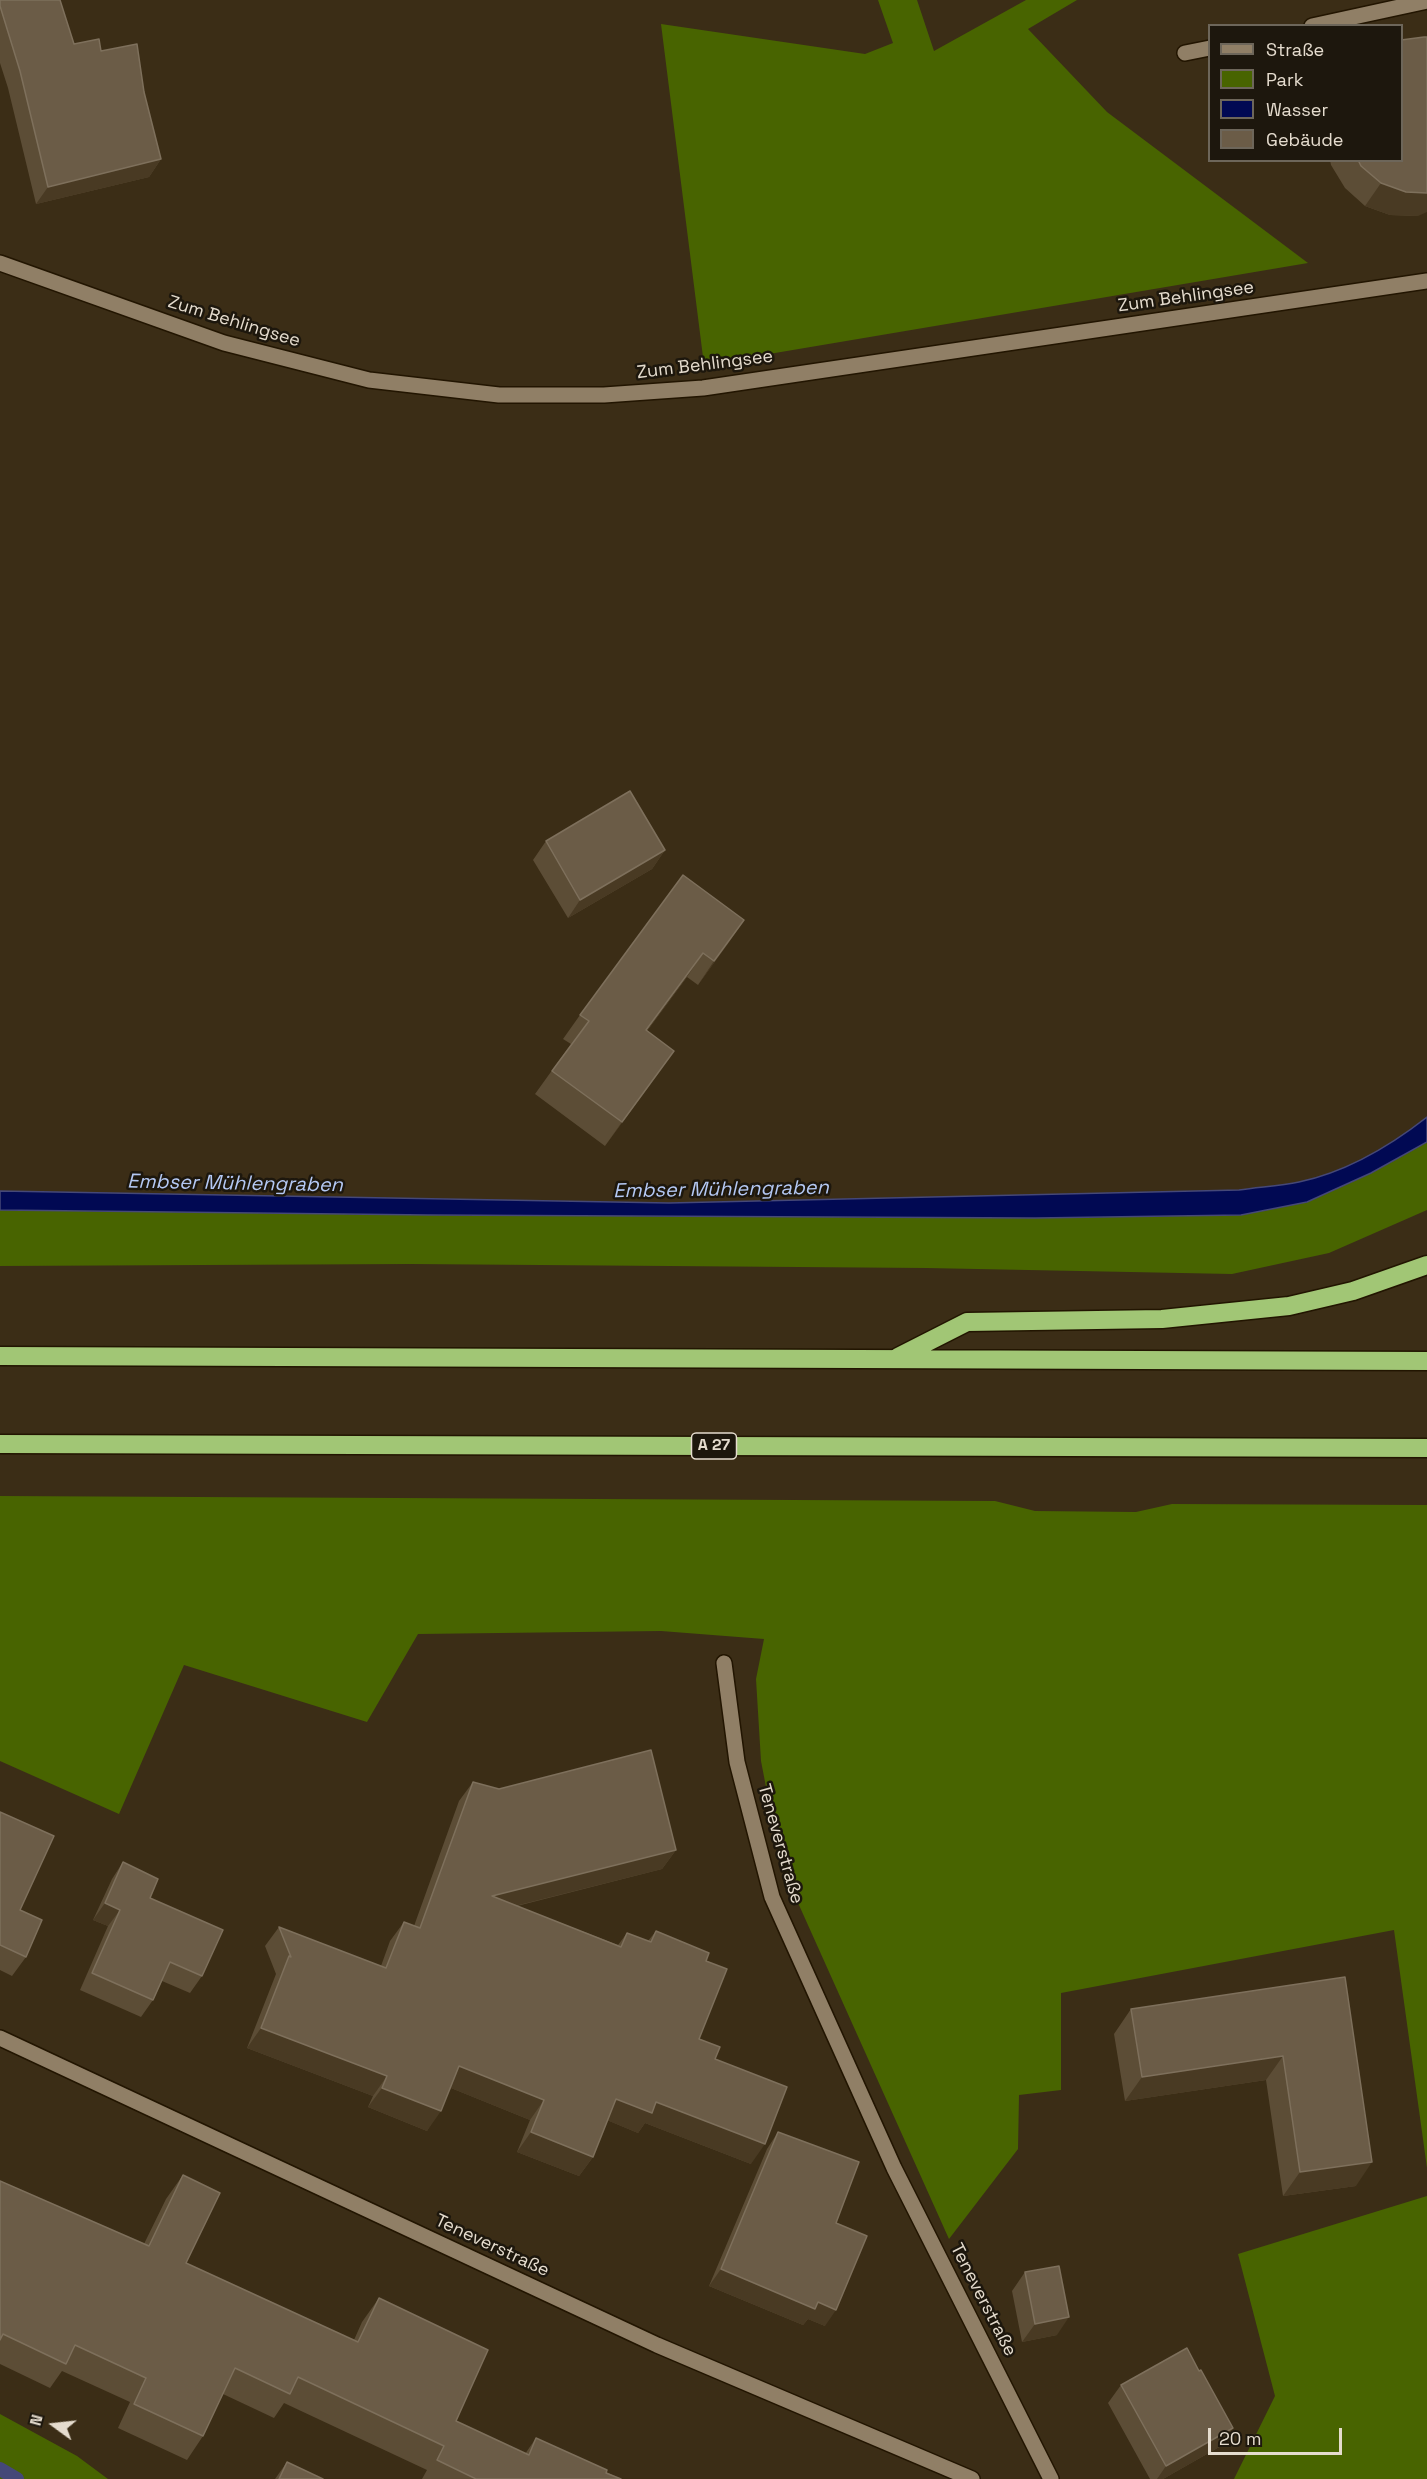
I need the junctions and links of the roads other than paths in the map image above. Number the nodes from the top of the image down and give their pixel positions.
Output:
1 (1427, 1) edge
2 (1321, 24) edge
3 (1208, 48) edge
4 (1185, 53) dead end
5 (0, 263) edge
6 (1427, 281) edge
7 (1427, 1265) edge
8 (0, 1356) edge
9 (894, 1359) junction
10 (1427, 1361) edge
11 (0, 1444) edge
12 (1427, 1448) edge
13 (724, 1663) dead end
14 (0, 2038) edge
15 (972, 2479) edge
16 (1051, 2479) edge

1 - 2 street
3 - 4 street
5 - 6 street, Zum Behlingsee
7 - 9 highway
8 - 9 highway
9 - 10 highway
11 - 12 highway, A 27
13 - 16 street, Teneverstraße
14 - 15 street, Teneverstraße

